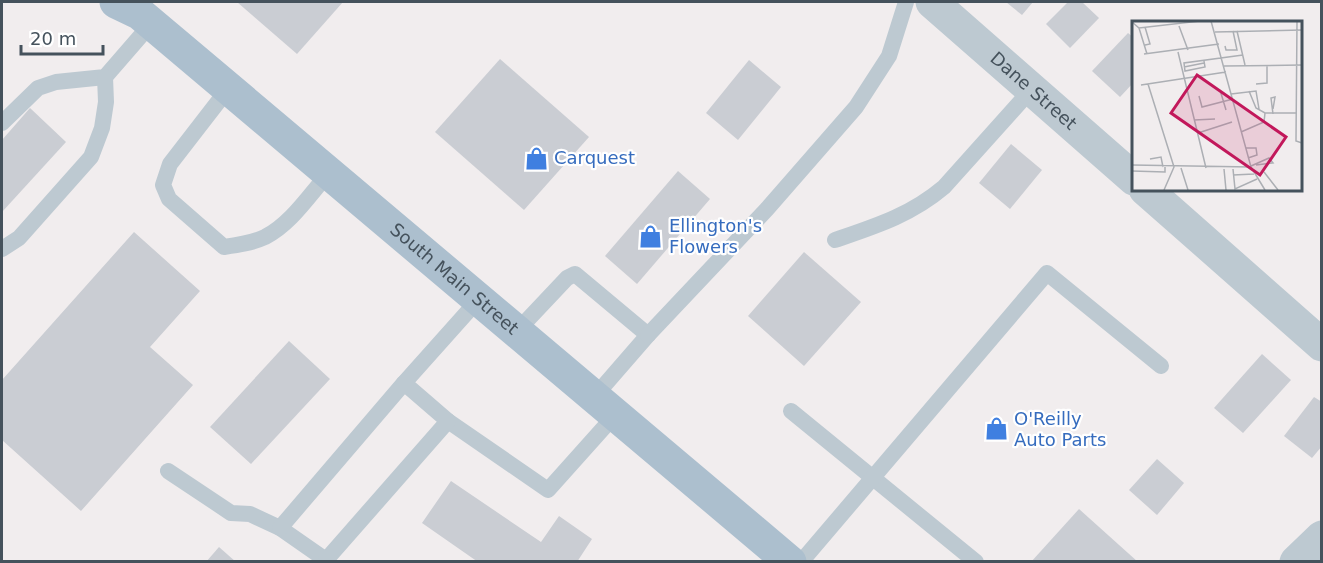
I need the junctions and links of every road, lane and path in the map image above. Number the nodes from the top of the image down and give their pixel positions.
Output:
1 (116, 2) edge
2 (906, 2) edge
3 (932, 2) edge
4 (151, 24) junction
5 (105, 77) junction
6 (228, 88) junction
7 (1032, 89) junction
8 (2, 123) edge
9 (329, 173) junction
10 (1132, 177) edge
11 (1146, 190) edge
12 (835, 240) dead end
13 (2, 249) edge
14 (479, 299) junction
15 (518, 331) junction
16 (648, 335) junction
17 (1322, 345) edge
18 (1161, 366) dead end
19 (404, 383) junction
20 (605, 405) junction
21 (791, 411) dead end
22 (448, 421) junction
23 (168, 471) dead end
24 (872, 478) junction
25 (280, 528) junction
26 (1322, 537) edge
27 (326, 561) edge
28 (790, 561) edge
29 (801, 561) edge
30 (976, 561) edge
31 (1296, 561) edge

1 - 4 main road, South Main Street
2 - 16 lane
3 - 7 street, Dane Street
4 - 5 lane
4 - 6 main road, South Main Street
5 - 8 lane
5 - 13 lane
6 - 9 main road, South Main Street
6 - 9 lane
7 - 10 street, Dane Street
7 - 12 lane
9 - 14 main road, South Main Street
11 - 17 street
14 - 15 main road, South Main Street
14 - 19 lane
15 - 16 lane
15 - 20 main road, South Main Street
16 - 20 lane
18 - 24 lane
19 - 22 lane
19 - 25 lane
20 - 22 lane
20 - 28 main road, South Main Street
21 - 24 lane
22 - 27 lane
23 - 25 lane
24 - 29 lane
24 - 30 lane
25 - 27 lane
26 - 31 street

